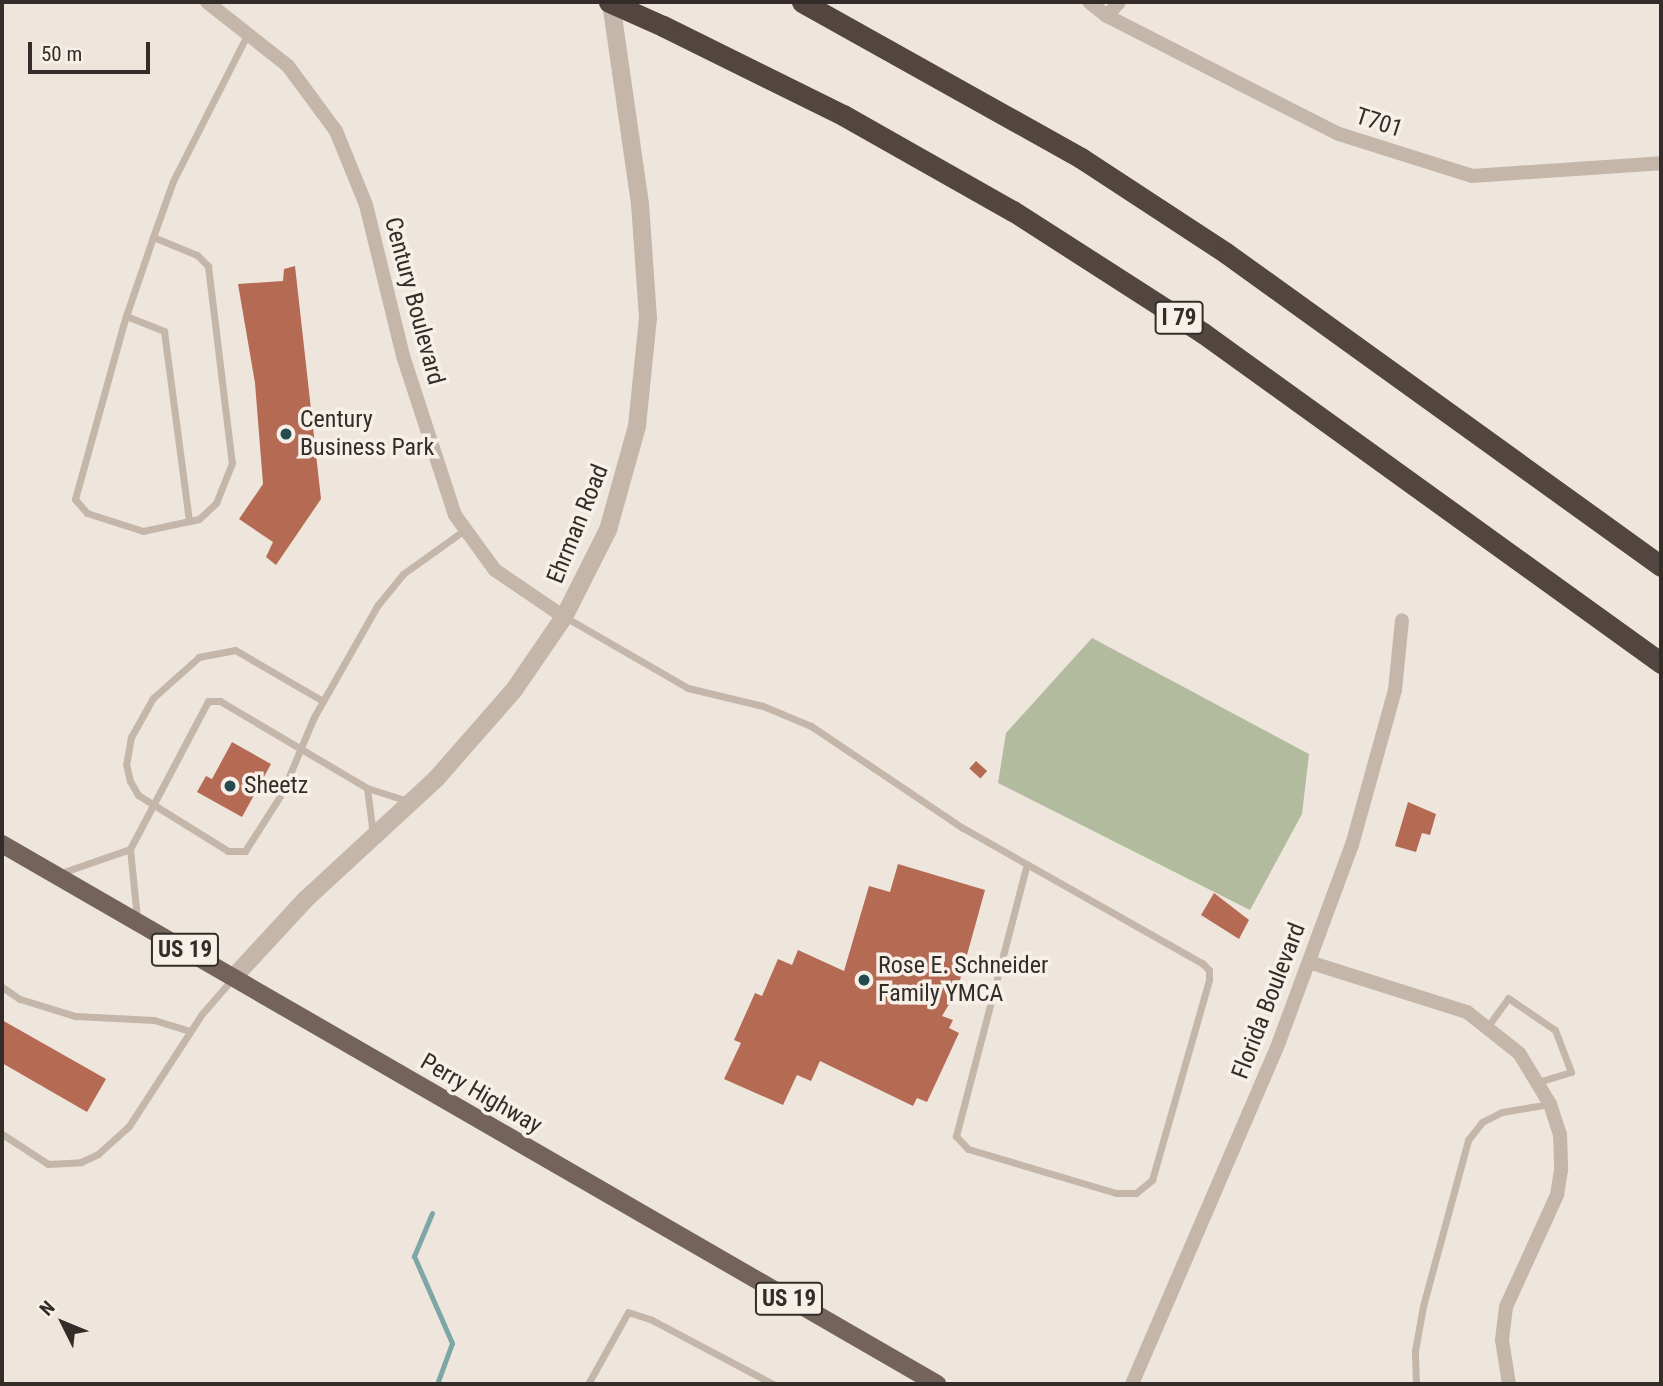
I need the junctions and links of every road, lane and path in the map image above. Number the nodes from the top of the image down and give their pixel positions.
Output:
1 (207, 2) edge
2 (610, 2) edge
3 (802, 2) edge
4 (1089, 2) edge
5 (1119, 2) edge
6 (1107, 16) junction
7 (250, 31) junction
8 (1661, 163) edge
9 (153, 237) junction
10 (126, 316) junction
11 (189, 521) junction
12 (463, 531) junction
13 (1661, 566) edge
14 (564, 617) junction
15 (1402, 620) dead end
16 (1661, 663) edge
17 (323, 701) junction
18 (302, 748) junction
19 (368, 788) junction
20 (412, 802) junction
21 (153, 804) junction
22 (374, 838) junction
23 (2, 844) edge
24 (130, 849) junction
25 (1027, 864) junction
26 (56, 875) junction
27 (137, 922) junction
28 (1309, 962) junction
29 (233, 978) junction
30 (2, 987) edge
31 (1488, 1026) junction
32 (190, 1031) junction
33 (1539, 1082) junction
34 (1550, 1104) junction
35 (2, 1134) edge
36 (588, 1384) edge
37 (773, 1384) edge
38 (937, 1384) edge
39 (1132, 1384) edge
40 (1416, 1384) edge
41 (1509, 1384) edge

1 - 7 street, Century Boulevard
2 - 14 street, Ehrman Road
2 - 16 highway, I 79, bridge
3 - 13 highway
4 - 6 street, T701
5 - 6 street
6 - 8 street, T701
7 - 9 lane
7 - 12 street, Century Boulevard
9 - 10 lane
9 - 11 lane
10 - 11 lane
10 - 11 lane
12 - 14 street, Century Boulevard
12 - 17 lane
14 - 20 street, Ehrman Road
14 - 25 lane
15 - 28 street, Florida Boulevard
17 - 18 lane
17 - 21 lane
18 - 19 lane
18 - 21 lane
18 - 21 lane
19 - 20 lane
19 - 22 lane
20 - 22 street, Ehrman Road
21 - 24 lane
22 - 29 street, Ehrman Road
23 - 26 main road, Perry Highway / US 19
24 - 26 lane
24 - 27 lane
25 - 25 lane
26 - 27 main road, Perry Highway / US 19
27 - 29 main road, Perry Highway / US 19
28 - 31 street
28 - 39 street, Florida Boulevard
29 - 32 lane
29 - 38 main road, Perry Highway / US 19
30 - 32 lane
31 - 33 street
31 - 33 lane
32 - 35 lane
33 - 34 street
34 - 40 lane
34 - 41 street
36 - 37 lane

